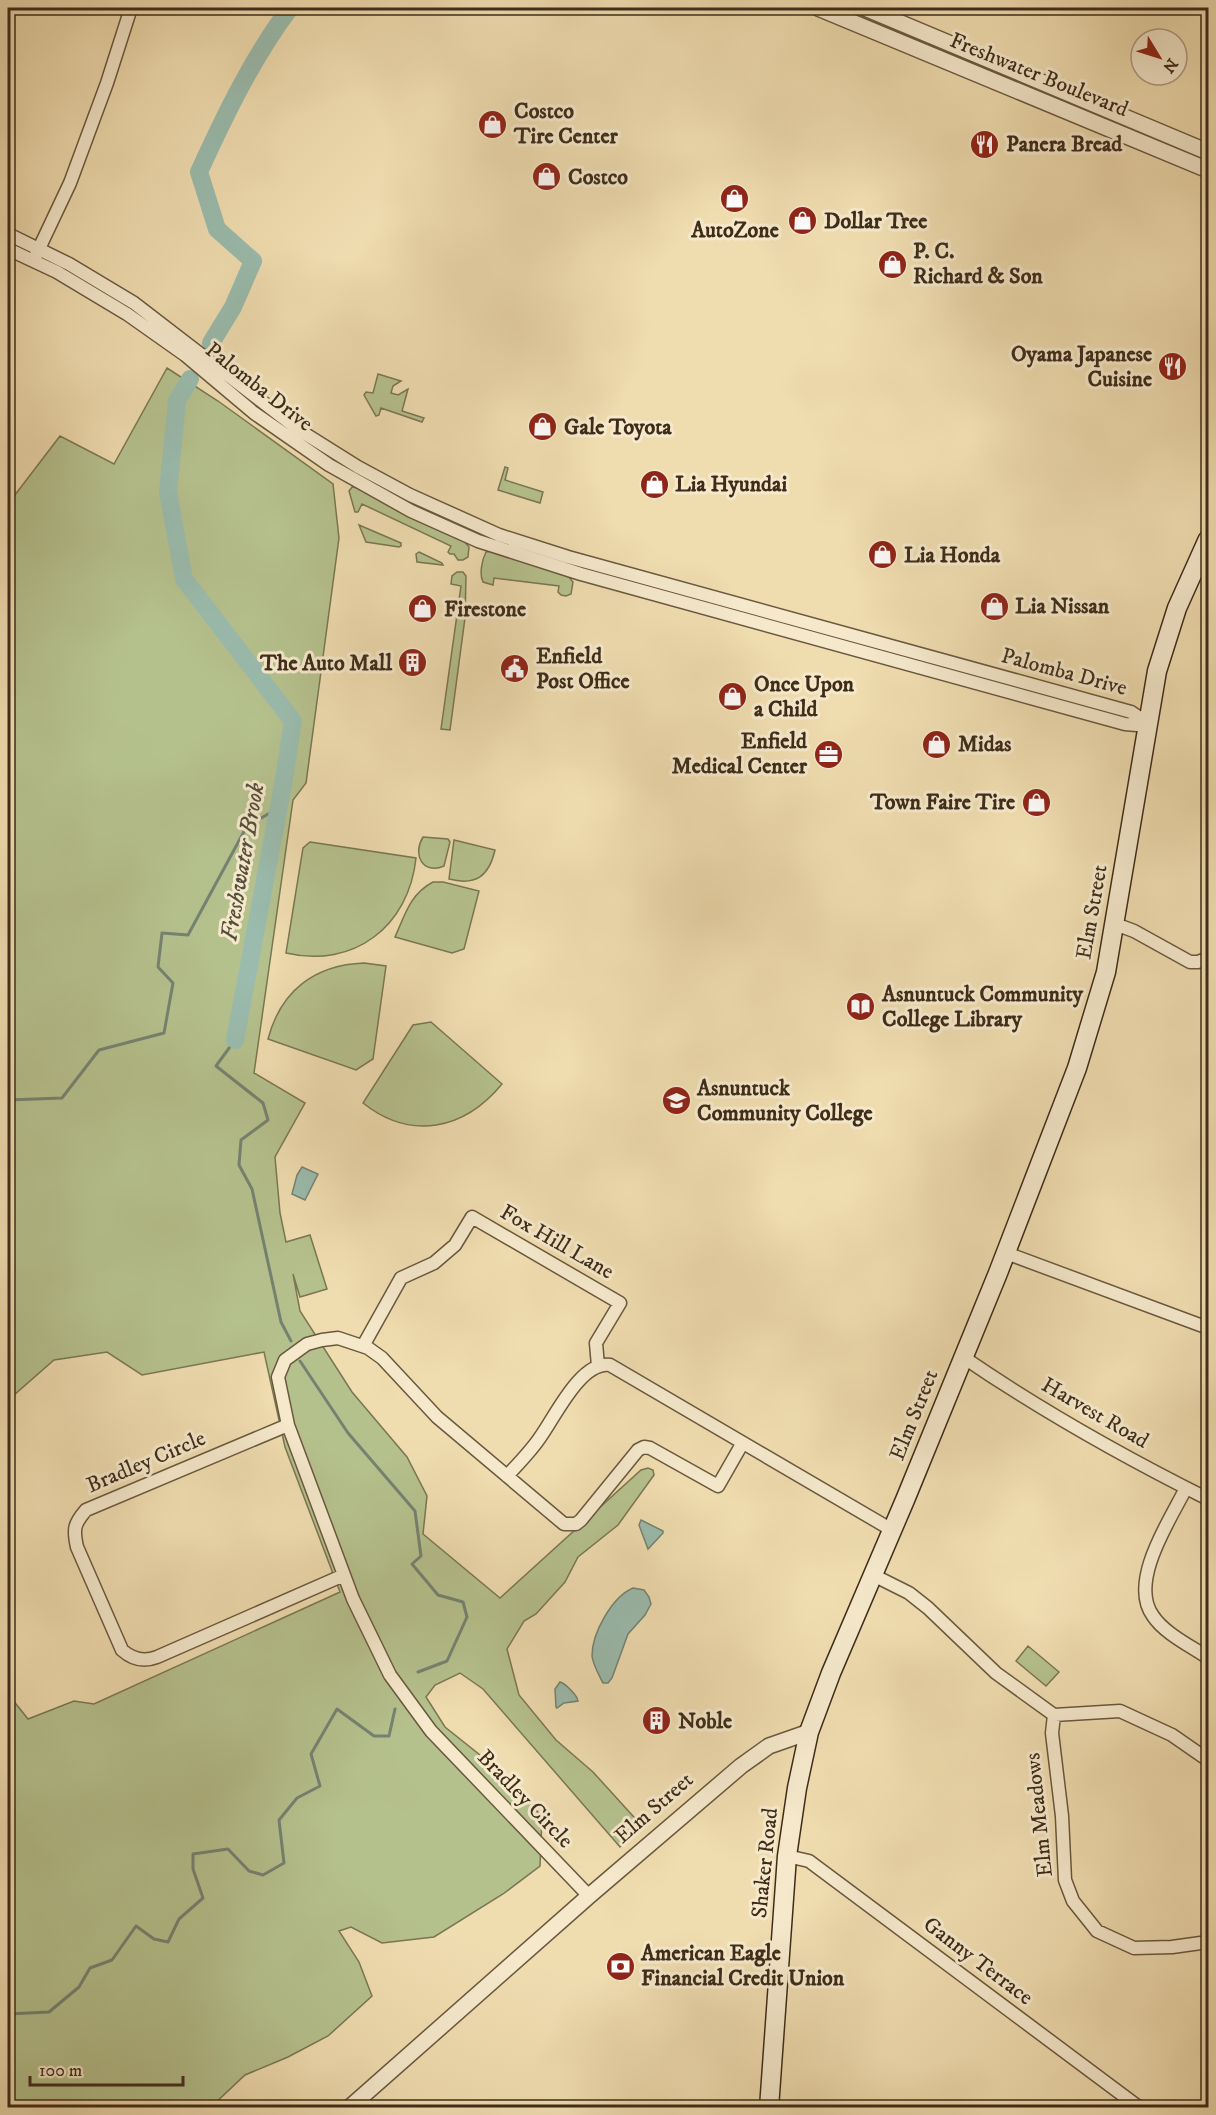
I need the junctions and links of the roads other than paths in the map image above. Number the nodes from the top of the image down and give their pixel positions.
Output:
1 (131, 8) edge
2 (818, 8) edge
3 (865, 8) edge
4 (920, 31) junction
5 (912, 47) junction
6 (1209, 152) edge
7 (1209, 170) edge
8 (8, 234) edge
9 (8, 249) edge
10 (39, 249) junction
11 (33, 262) junction
12 (159, 329) junction
13 (346, 459) junction
14 (340, 471) junction
15 (482, 527) junction
16 (1209, 539) edge
17 (478, 541) junction
18 (681, 587) junction
19 (687, 603) junction
20 (1147, 723) junction
21 (1115, 924) junction
22 (1209, 958) edge
23 (1006, 1253) junction
24 (1209, 1328) edge
25 (363, 1346) junction
26 (963, 1358) junction
27 (598, 1366) junction
28 (288, 1425) junction
29 (742, 1444) junction
30 (507, 1476) junction
31 (1186, 1488) junction
32 (1209, 1499) edge
33 (892, 1530) junction
34 (344, 1575) junction
35 (873, 1575) junction
36 (1209, 1658) edge
37 (1054, 1715) junction
38 (809, 1732) junction
39 (1209, 1760) edge
40 (787, 1856) junction
41 (589, 1896) junction
42 (1209, 1942) edge
43 (350, 2108) edge
44 (769, 2108) edge
45 (1140, 2108) edge

1 - 10 street
2 - 5 street, Freshwater Boulevard
3 - 4 street, Freshwater Boulevard
4 - 5 street
4 - 6 street, Freshwater Boulevard
5 - 7 street, Freshwater Boulevard
8 - 10 street, Palomba Drive
9 - 11 street, Palomba Drive
10 - 11 street
10 - 12 street, Palomba Drive
11 - 12 street, Palomba Drive
12 - 13 street, Palomba Drive
12 - 14 street, Palomba Drive
13 - 14 street
13 - 15 street, Palomba Drive
14 - 17 street, Palomba Drive
15 - 17 street
15 - 18 street, Palomba Drive
16 - 20 main road, Elm Street
17 - 19 street, Palomba Drive
18 - 19 street
18 - 20 street, Palomba Drive
19 - 20 street, Palomba Drive
20 - 21 main road, Elm Street
21 - 22 street
21 - 23 main road, Elm Street
23 - 24 street
23 - 26 main road, Elm Street
25 - 27 street, Fox Hill Lane
25 - 28 street, Bradley Circle
25 - 30 street
26 - 31 street, Harvest Road
26 - 33 main road, Elm Street
27 - 29 street
27 - 30 street
28 - 34 street, Bradley Circle
28 - 34 street, Bradley Circle
29 - 30 street
29 - 33 street
31 - 32 street, Harvest Road
31 - 36 street
33 - 35 main road, Elm Street
34 - 41 street, Bradley Circle
35 - 37 street
35 - 38 main road, Elm Street
37 - 39 street
37 - 42 street, Elm Meadows
38 - 40 main road, Shaker Road
38 - 41 street, Elm Street
40 - 44 main road, Shaker Road
40 - 45 street, Ganny Terrace
41 - 43 street, Elm Street

